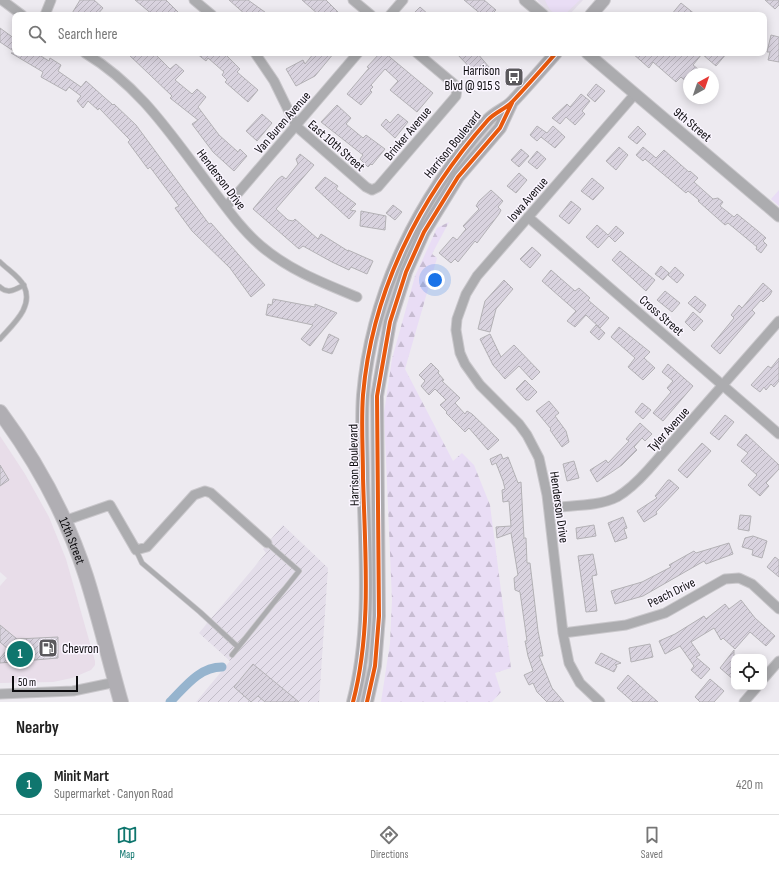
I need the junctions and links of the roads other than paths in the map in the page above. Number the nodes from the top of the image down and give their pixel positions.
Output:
1 (2, 0) edge
2 (51, 0) edge
3 (194, 0) edge
4 (353, 0) edge
5 (403, 0) edge
6 (525, 0) edge
7 (604, 0) edge
8 (18, 12) edge
9 (46, 12) edge
10 (208, 12) edge
11 (367, 12) edge
12 (393, 12) edge
13 (539, 12) edge
14 (594, 12) edge
15 (89, 56) edge
16 (257, 56) edge
17 (355, 56) edge
18 (421, 56) edge
19 (553, 56) edge
20 (591, 56) edge
21 (636, 94) junction
22 (512, 102) junction
23 (296, 126) junction
24 (372, 190) joint
25 (226, 207) junction
26 (779, 216) edge
27 (528, 217) junction
28 (0, 262) edge
29 (24, 285) junction
30 (0, 287) edge
31 (356, 297) dead end
32 (779, 321) edge
33 (456, 330) joint
34 (0, 339) edge
35 (724, 386) junction
36 (0, 412) edge
37 (779, 434) edge
38 (549, 508) junction
39 (64, 521) junction
40 (267, 543) joint
41 (136, 550) junction
42 (779, 609) edge
43 (563, 633) junction
44 (238, 647) junction
45 (232, 656) dead end
46 (779, 661) edge
47 (767, 675) edge
48 (116, 682) junction
49 (754, 690) edge
50 (0, 694) edge
51 (121, 702) edge
52 (353, 702) edge
53 (367, 702) edge
54 (600, 702) edge
55 (744, 702) edge

1 - 8 street
2 - 9 street
3 - 10 street
4 - 11 street
5 - 12 street
6 - 13 street
7 - 14 main road
15 - 25 street, Henderson Drive
16 - 23 street, East 10th Street
17 - 23 street, Van Buren Avenue
18 - 24 street, Brinker Avenue
19 - 22 main road, Harrison Boulevard
20 - 21 street, 9th Street
21 - 26 street, 9th Street
21 - 27 street, Iowa Avenue
22 - 52 main road, Harrison Boulevard
22 - 53 main road, Harrison Boulevard
23 - 24 street, East 10th Street
23 - 25 street, Van Buren Avenue
25 - 31 street, Henderson Drive
27 - 33 street, Iowa Avenue
27 - 35 street, Cross Street
28 - 29 lane
29 - 30 lane
29 - 34 lane
32 - 35 street, Tyler Avenue
33 - 38 street, Henderson Drive
35 - 37 street, Cross Street
35 - 38 street, Tyler Avenue
36 - 39 main road, 12th Street
38 - 43 street, Henderson Drive
39 - 41 street
39 - 48 main road, 12th Street
40 - 41 street
40 - 44 lane
41 - 44 lane
42 - 43 street, Peach Drive
43 - 54 street, Henderson Drive
44 - 45 lane
46 - 47 street
48 - 50 street
48 - 51 main road, 12th Street
49 - 55 street

